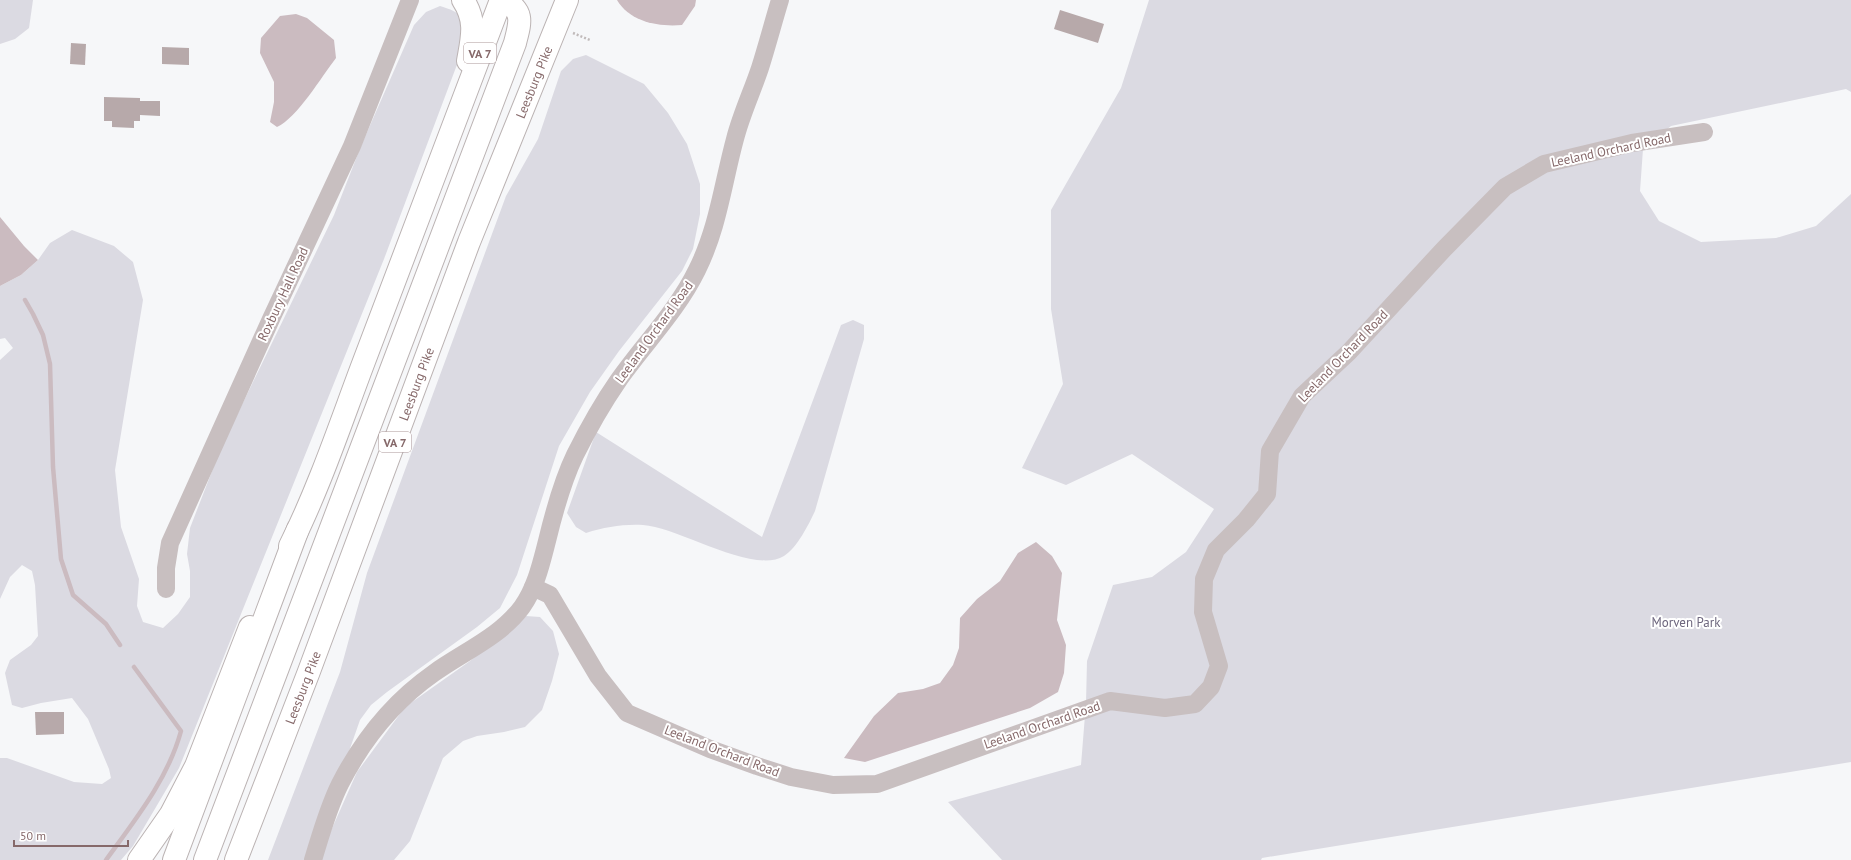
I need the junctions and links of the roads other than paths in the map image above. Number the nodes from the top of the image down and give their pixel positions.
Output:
1 (410, 0) edge
2 (463, 0) edge
3 (502, 0) edge
4 (567, 0) edge
5 (780, 0) edge
6 (460, 106) junction
7 (1704, 132) dead end
8 (298, 530) junction
9 (533, 587) junction
10 (166, 589) dead end
11 (139, 860) edge
12 (174, 860) edge
13 (205, 860) edge
14 (236, 860) edge
15 (312, 860) edge

1 - 10 street, Roxbury Hall Road
2 - 6 highway
3 - 6 highway, VA 7
3 - 13 highway
4 - 14 highway, Leesburg Pike / VA 7
5 - 9 street, Leeland Orchard Road
6 - 8 highway, VA 7
7 - 9 street, Leeland Orchard Road
8 - 11 highway
8 - 12 highway, VA 7
9 - 15 street, Leeland Orchard Road

